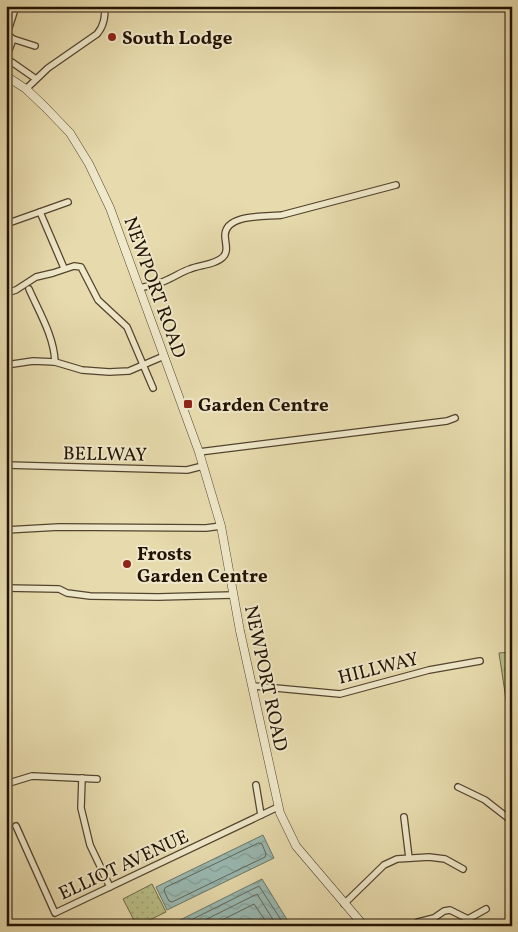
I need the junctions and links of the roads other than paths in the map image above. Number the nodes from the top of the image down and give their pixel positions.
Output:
1 (16, 6) edge
2 (105, 6) edge
3 (14, 39) junction
4 (35, 46) dead end
5 (6, 58) edge
6 (6, 76) edge
7 (36, 79) junction
8 (26, 89) junction
9 (396, 185) dead end
10 (68, 202) dead end
11 (40, 212) junction
12 (6, 224) edge
13 (64, 268) junction
14 (139, 288) junction
15 (29, 289) dead end
16 (6, 294) edge
17 (6, 353) edge
18 (164, 356) junction
19 (55, 362) junction
20 (7, 365) edge
21 (144, 365) junction
22 (153, 388) dead end
23 (455, 418) dead end
24 (198, 452) junction
25 (6, 465) edge
26 (203, 466) junction
27 (221, 526) junction
28 (6, 530) edge
29 (6, 588) edge
30 (233, 595) junction
31 (480, 661) dead end
32 (253, 686) junction
33 (82, 778) junction
34 (97, 779) dead end
35 (6, 784) edge
36 (256, 785) dead end
37 (458, 788) dead end
38 (278, 807) junction
39 (261, 815) junction
40 (404, 817) dead end
41 (512, 821) edge
42 (16, 826) dead end
43 (409, 858) junction
44 (463, 869) dead end
45 (110, 887) junction
46 (344, 904) junction
47 (486, 909) dead end
48 (468, 918) junction
49 (364, 926) edge
50 (413, 926) edge
51 (471, 926) edge

1 - 3 street
2 - 7 street
3 - 4 street
3 - 5 street
5 - 7 street
6 - 8 street, NEWPORT ROAD
7 - 8 street
8 - 14 street, NEWPORT ROAD
9 - 14 street
10 - 11 street
11 - 12 street
11 - 13 street
13 - 16 street
13 - 21 street
14 - 18 street, NEWPORT ROAD
15 - 19 street
17 - 20 street
18 - 21 street
18 - 24 street, NEWPORT ROAD
19 - 20 street
19 - 21 street
21 - 22 street
23 - 24 street
24 - 26 street, NEWPORT ROAD
25 - 26 street, BELLWAY
26 - 27 street, NEWPORT ROAD
27 - 28 street
27 - 30 street, NEWPORT ROAD
29 - 30 street
30 - 32 street, NEWPORT ROAD
31 - 32 street, HILLWAY
32 - 38 street, NEWPORT ROAD
33 - 34 street
33 - 35 street
33 - 45 street
36 - 39 street
37 - 41 street
38 - 39 street, ELLIOT AVENUE
38 - 46 street, NEWPORT ROAD
39 - 45 street, ELLIOT AVENUE
40 - 43 street
42 - 45 street, ELLIOT AVENUE
43 - 44 street
43 - 46 street
46 - 49 street, NEWPORT ROAD
47 - 48 street
48 - 50 street
48 - 51 street

